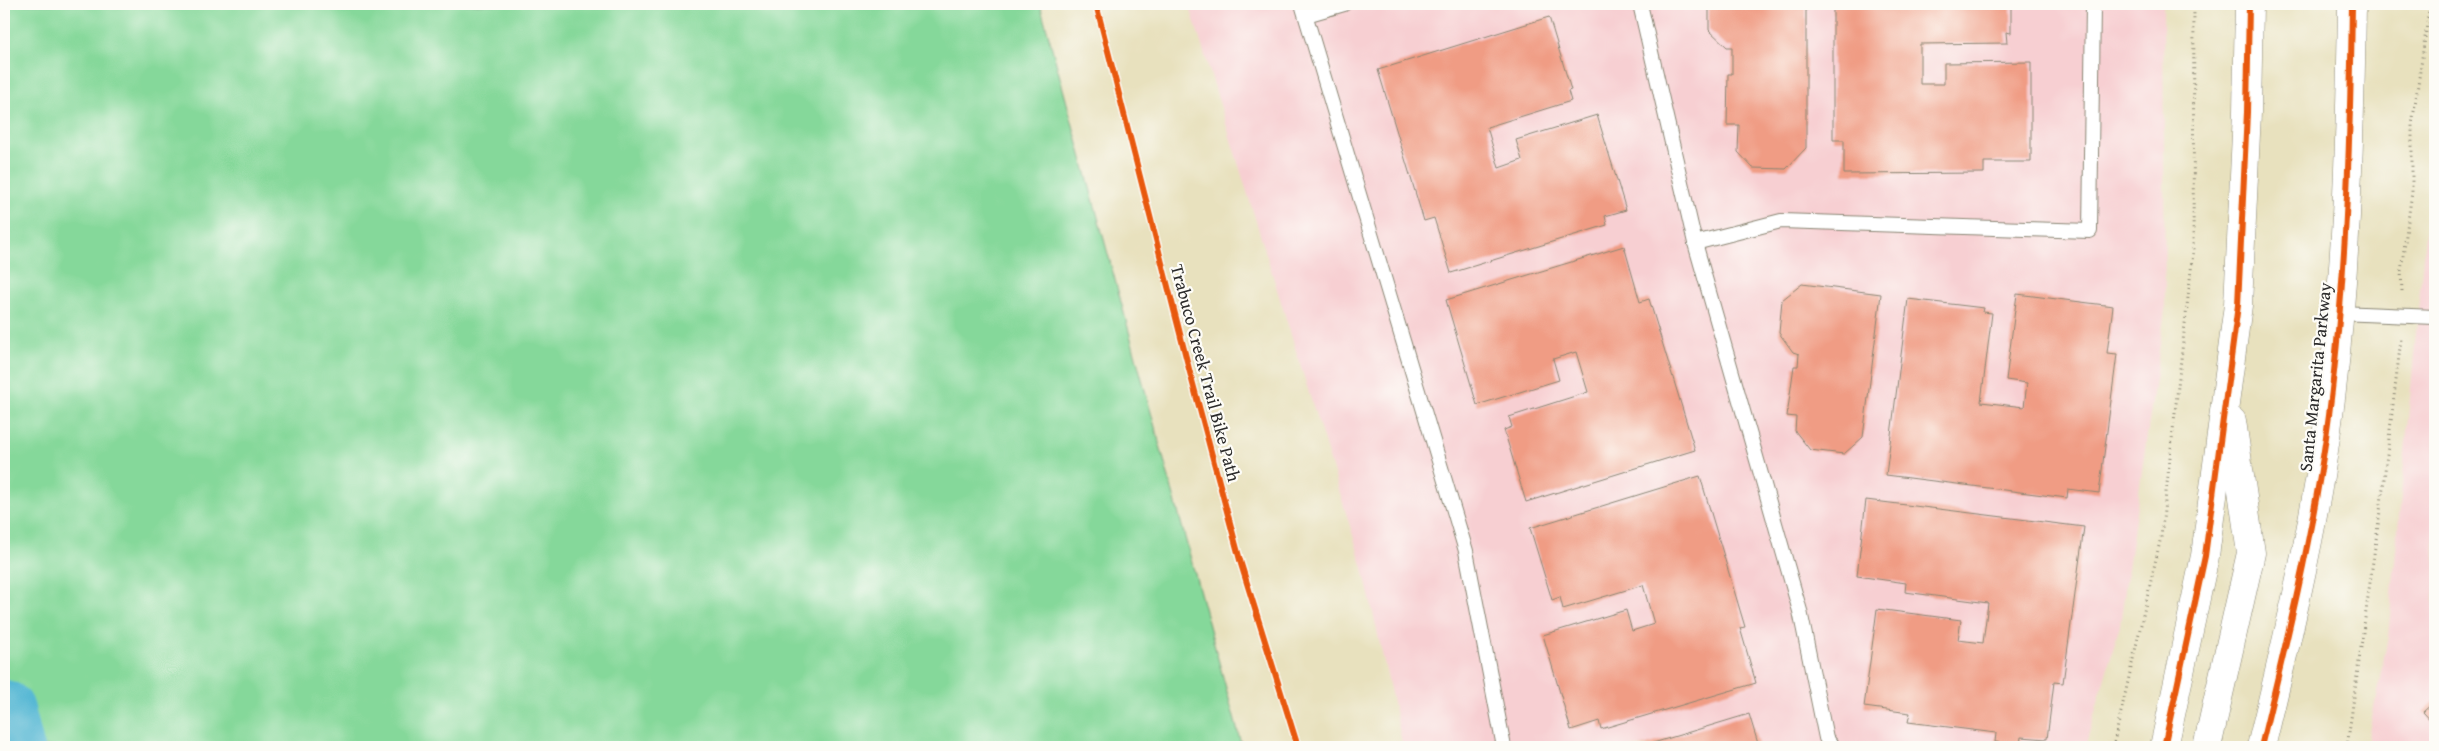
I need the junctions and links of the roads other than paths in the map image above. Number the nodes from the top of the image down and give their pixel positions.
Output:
1 (1344, 4) edge
2 (1640, 4) edge
3 (2093, 4) edge
4 (2249, 4) edge
5 (2352, 4) edge
6 (1304, 9) edge
7 (1695, 243) junction
8 (2339, 313) junction
9 (2435, 317) edge
10 (2227, 387) junction
11 (1504, 747) edge
12 (1833, 747) edge
13 (2164, 747) edge
14 (2207, 747) edge
15 (2261, 747) edge

1 - 6 lane
2 - 7 lane
3 - 7 lane
4 - 10 main road
5 - 8 main road, Santa Margarita Parkway
6 - 11 lane
7 - 12 lane
8 - 9 lane
8 - 15 main road, Santa Margarita Parkway
10 - 13 main road
10 - 14 main road

